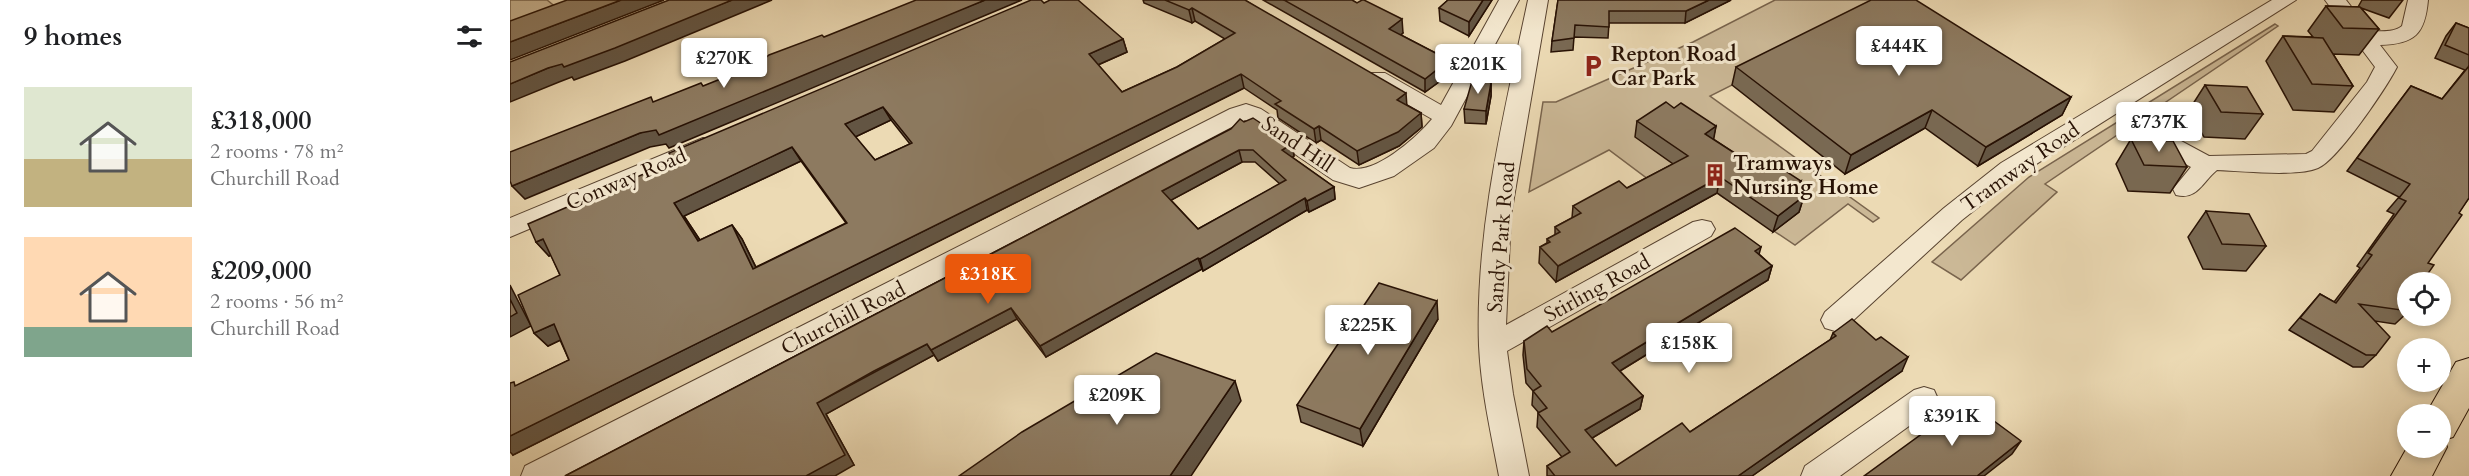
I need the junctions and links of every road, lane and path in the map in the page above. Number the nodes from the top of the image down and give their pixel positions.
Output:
1 (1509, 0) edge
2 (1538, 0) edge
3 (2286, 0) edge
4 (2335, 0) edge
5 (2418, 0) edge
6 (2366, 38) junction
7 (1364, 70) edge
8 (1246, 112) joint
9 (1444, 117) junction
10 (720, 139) edge
11 (2162, 141) edge
12 (2207, 165) junction
13 (2185, 189) edge
14 (510, 228) edge
15 (1702, 229) dead end
16 (1835, 320) dead end
17 (1493, 346) junction
18 (2469, 374) edge
19 (1924, 399) dead end
20 (2451, 406) edge
21 (2422, 458) edge
22 (536, 476) edge
23 (1514, 476) edge
24 (1816, 476) edge
25 (2411, 476) edge

1 - 9 street, Sand Hill
2 - 17 street, Sandy Park Road
3 - 16 street, Tramway Road
4 - 6 street
5 - 6 street
6 - 12 street
7 - 9 street
8 - 9 street, Sand Hill
8 - 22 street, Churchill Road
10 - 14 street, Conway Road
11 - 12 street
12 - 13 street
15 - 17 street, Stirling Road
17 - 23 street, Sandy Park Road
18 - 20 highway
19 - 24 street
21 - 25 highway

